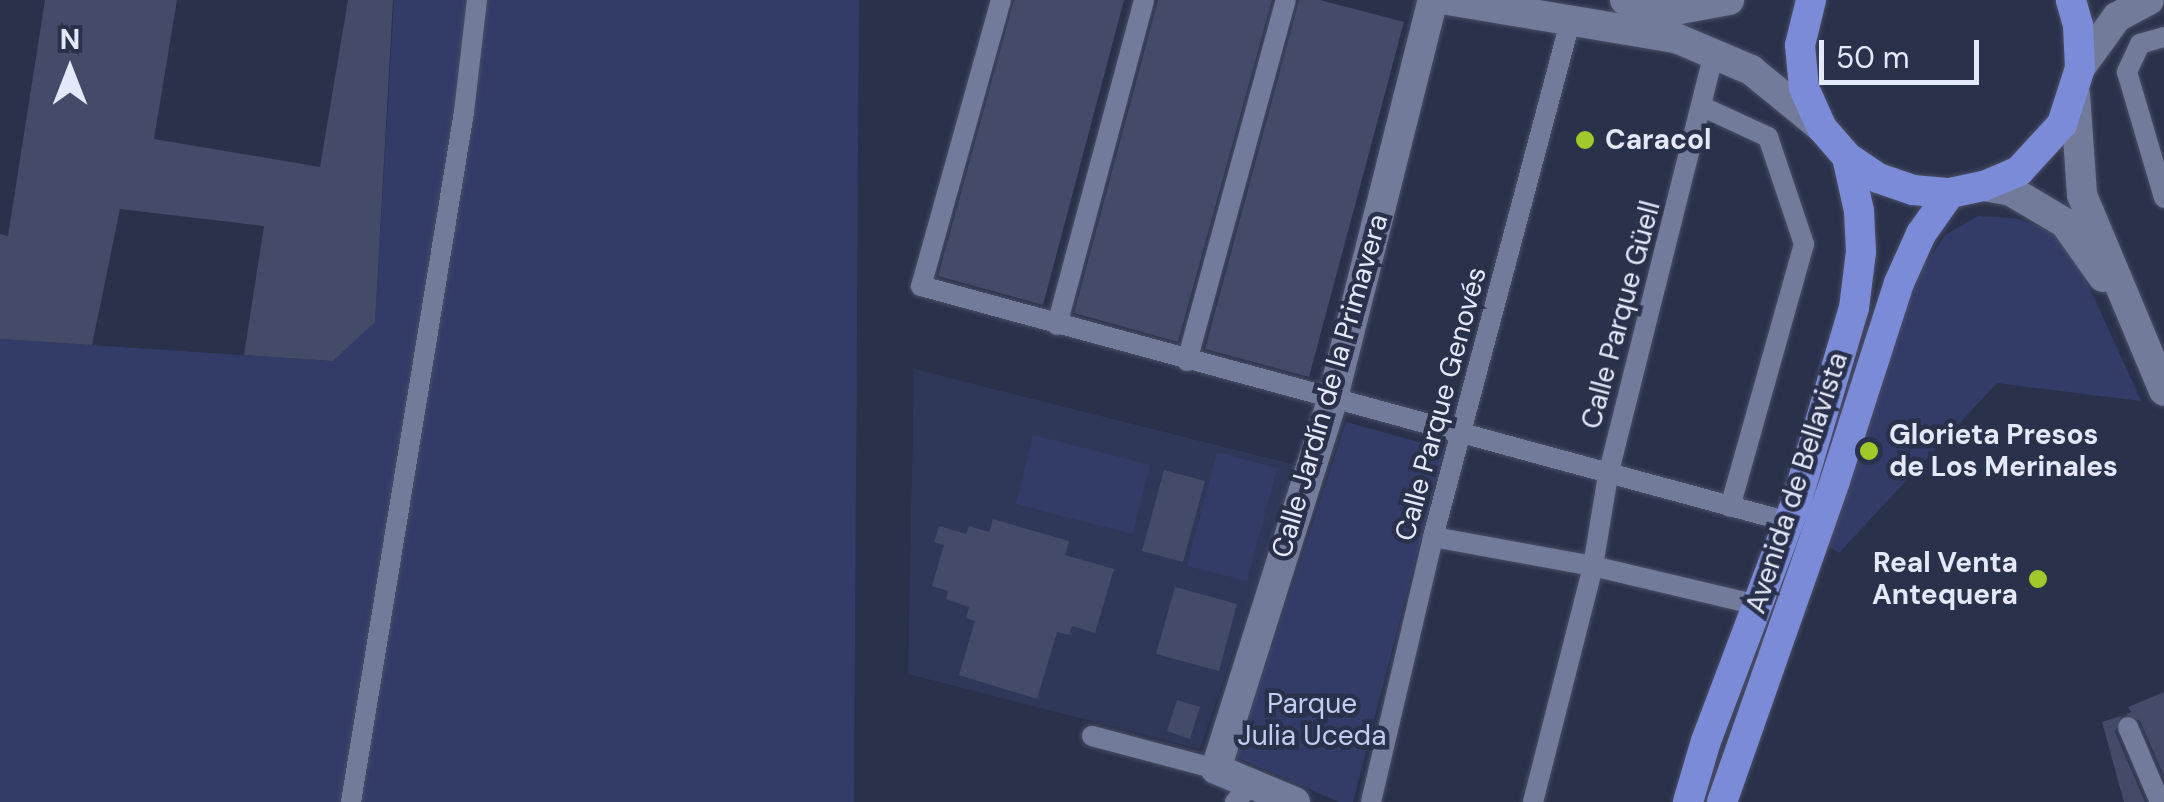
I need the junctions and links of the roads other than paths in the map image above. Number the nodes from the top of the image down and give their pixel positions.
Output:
1 (478, 0) edge
2 (1001, 0) edge
3 (1144, 0) edge
4 (1286, 0) edge
5 (1433, 0) edge
6 (1448, 0) edge
7 (1626, 0) edge
8 (1729, 0) edge
9 (1810, 0) edge
10 (2071, 0) edge
11 (2148, 0) edge
12 (1661, 3) edge
13 (1570, 22) junction
14 (2164, 37) edge
15 (1714, 53) junction
16 (2078, 81) junction
17 (1703, 106) junction
18 (1822, 128) junction
19 (1847, 157) junction
20 (1984, 186) junction
21 (1950, 192) junction
22 (2164, 198) edge
23 (1058, 324) junction
24 (1187, 361) junction
25 (2160, 378) edge
26 (1332, 401) junction
27 (1462, 436) junction
28 (1608, 475) junction
29 (1730, 507) junction
30 (1789, 522) junction
31 (1433, 537) junction
32 (1592, 566) junction
33 (1758, 605) junction
34 (2128, 727) dead end
35 (1092, 736) dead end
36 (1216, 769) junction
37 (1264, 797) edge
38 (350, 802) edge
39 (1372, 802) edge
40 (1533, 802) edge
41 (1688, 802) edge
42 (1722, 802) edge
43 (2160, 802) edge

1 - 38 street
2 - 23 street
3 - 23 street
4 - 24 street
5 - 26 street, Calle Jardín de la Primavera
6 - 13 street
7 - 12 street
8 - 12 street
9 - 18 main road
10 - 16 main road
11 - 16 street
13 - 15 street
13 - 27 street, Calle Parque Genovés
14 - 22 street
15 - 17 street, Calle Parque Güell
15 - 18 street
16 - 20 main road
16 - 25 street
17 - 28 street, Calle Parque Güell
17 - 29 street, Avenida de Bellavista
18 - 19 main road
19 - 21 main road
19 - 30 main road, Avenida de Bellavista
20 - 21 main road
20 - 25 street
21 - 42 main road, Avenida de Bellavista
23 - 24 street
24 - 26 street
26 - 27 street
26 - 36 street, Calle Jardín de la Primavera
27 - 28 street
27 - 31 street, Calle Parque Genovés
28 - 29 street
28 - 32 street, Calle Parque Güell
29 - 30 street
30 - 33 main road, Avenida de Bellavista
31 - 32 street
31 - 39 street, Calle Parque Genovés
32 - 33 street
32 - 40 street, Calle Parque Güell
33 - 41 main road, Avenida de Bellavista
34 - 43 street
35 - 36 street
36 - 37 street

